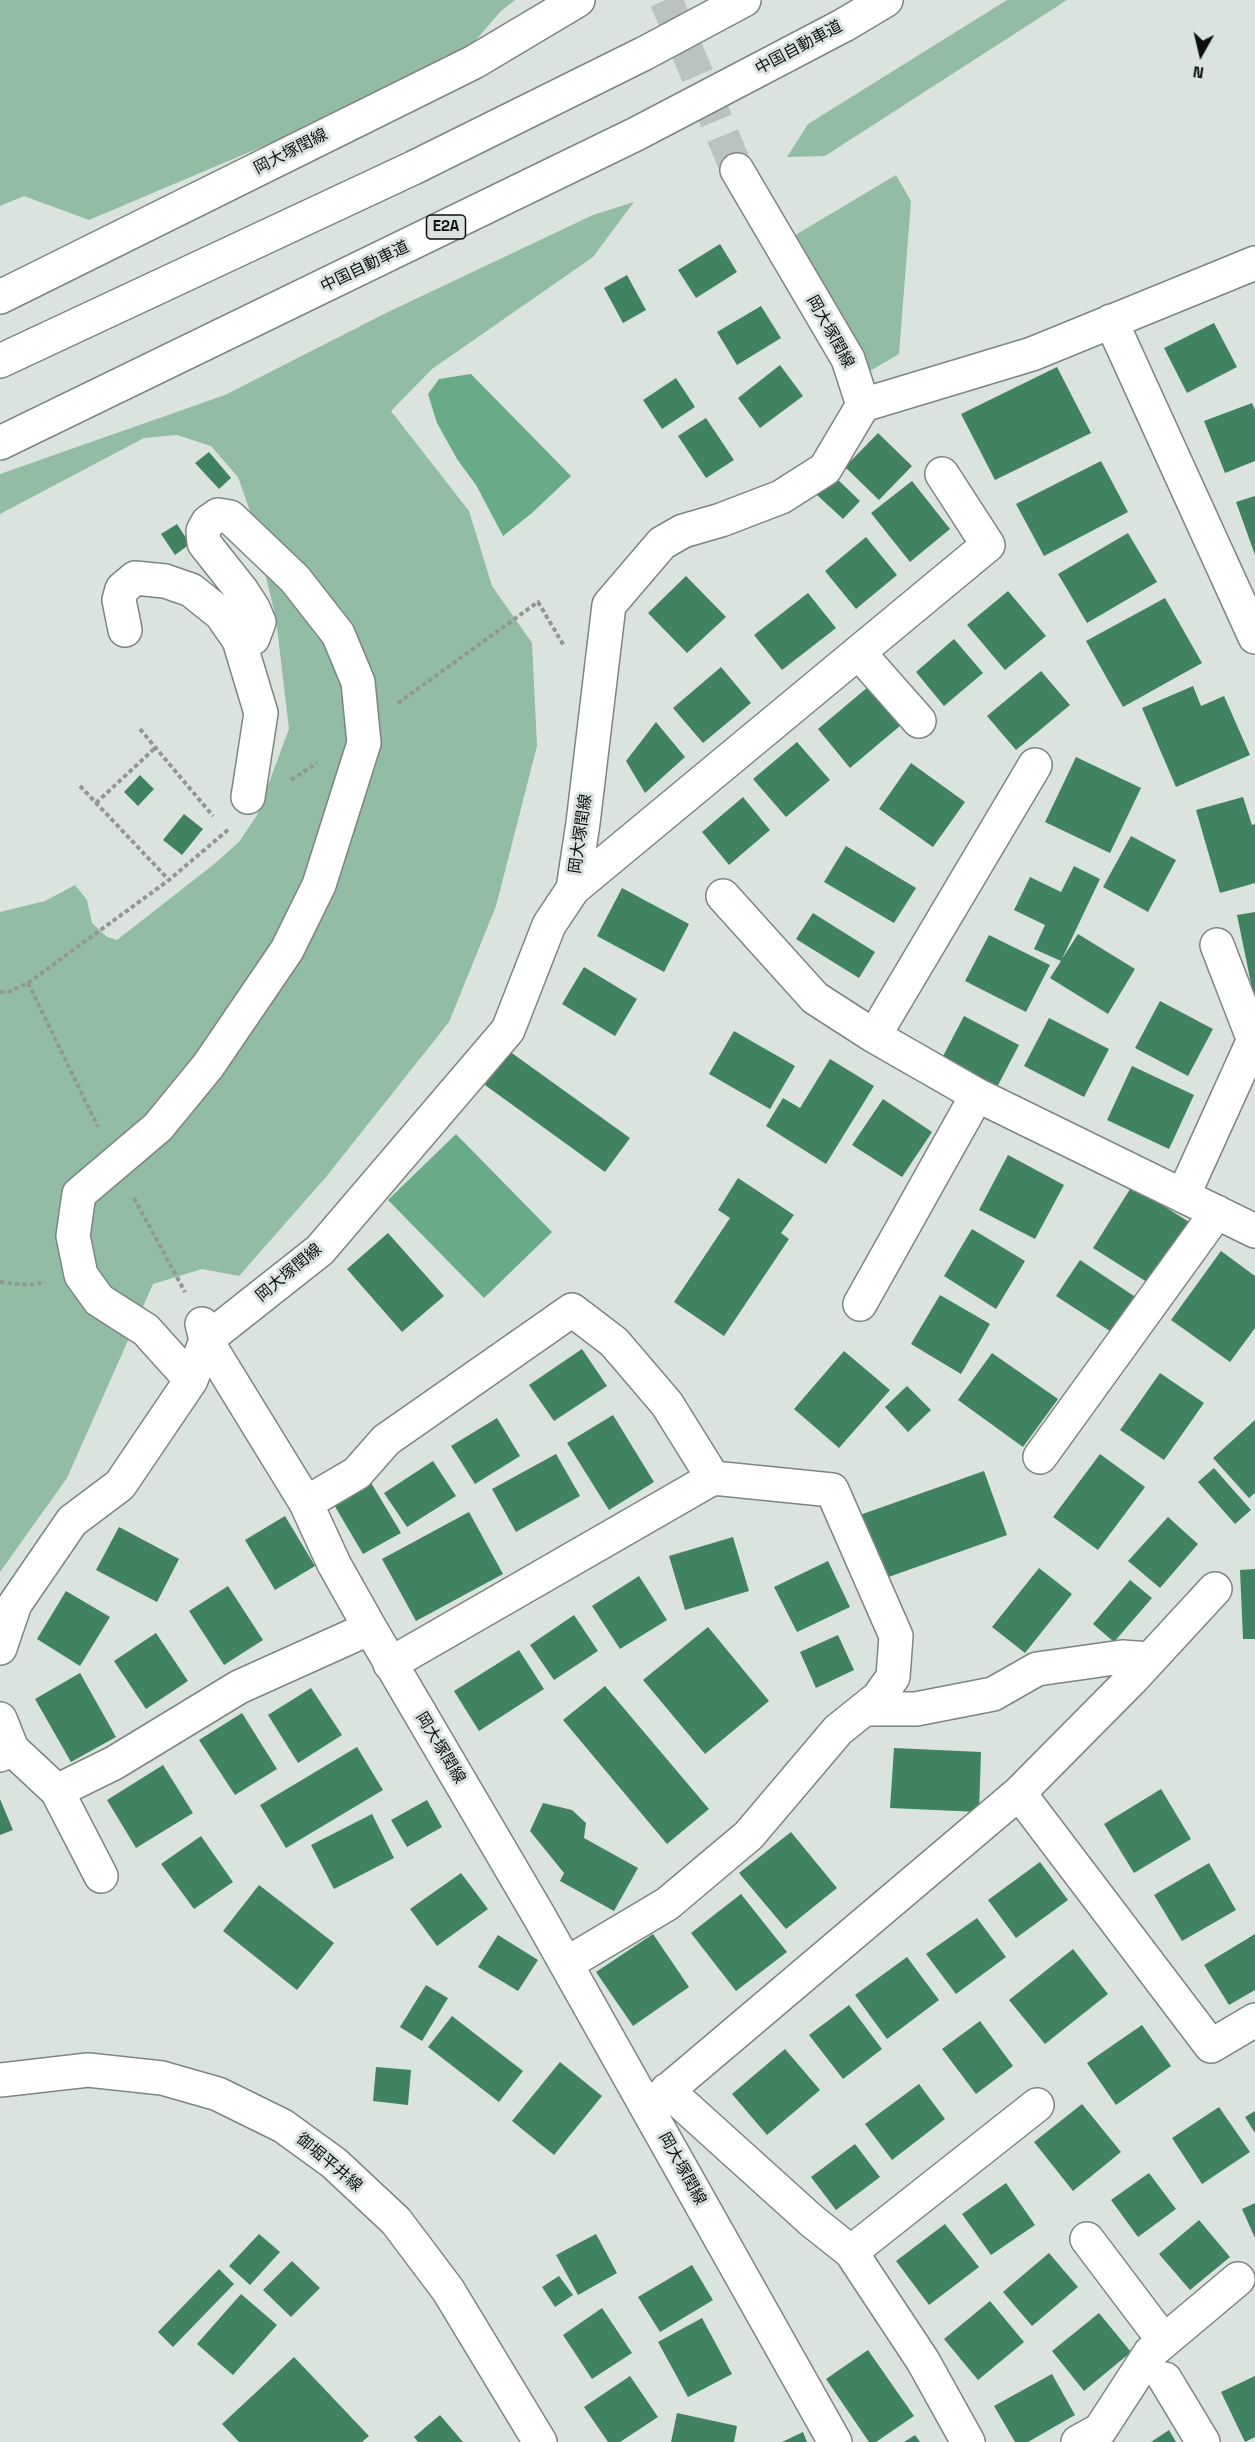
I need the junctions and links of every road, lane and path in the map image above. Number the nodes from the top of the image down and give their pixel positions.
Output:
1 (578, 0) edge
2 (744, 0) edge
3 (886, 0) edge
4 (737, 170) tunnel mouth
5 (1255, 262) edge
6 (0, 297) edge
7 (1111, 321) junction
8 (0, 361) edge
9 (863, 405) junction
10 (0, 443) edge
11 (942, 474) dead end
12 (125, 630) dead end
13 (1255, 637) edge
14 (239, 640) junction
15 (564, 646) dead end
16 (859, 653) junction
17 (388, 710) dead end
18 (919, 721) dead end
19 (140, 729) dead end
20 (155, 748) junction
21 (326, 758) dead end
22 (1035, 765) dead end
23 (286, 783) dead end
24 (80, 786) dead end
25 (248, 797) joint
26 (96, 803) junction
27 (228, 832) junction
28 (169, 880) junction
29 (573, 889) junction
30 (723, 896) dead end
31 (1217, 945) dead end
32 (0, 992) edge
33 (874, 1036) junction
34 (1254, 1037) edge
35 (977, 1095) junction
36 (1183, 1196) junction
37 (1217, 1212) junction
38 (1255, 1231) edge
39 (860, 1304) dead end
40 (204, 1332) junction
41 (191, 1380) junction
42 (1040, 1457) dead end
43 (713, 1478) junction
44 (306, 1503) junction
45 (1215, 1589) dead end
46 (370, 1628) junction
47 (0, 1648) edge
48 (1150, 1659) junction
49 (390, 1664) junction
50 (864, 1709) junction
51 (0, 1719) edge
52 (6, 1752) edge
53 (57, 1791) junction
54 (1019, 1793) junction
55 (101, 1876) dead end
56 (566, 1964) junction
57 (1255, 2020) edge
58 (0, 2080) edge
59 (657, 2099) junction
60 (1037, 2105) dead end
61 (1087, 2239) dead end
62 (851, 2252) junction
63 (1238, 2279) dead end
64 (1164, 2341) junction
65 (1165, 2379) dead end
66 (540, 2442) edge
67 (835, 2442) edge
68 (968, 2442) edge
69 (1078, 2442) edge
70 (1203, 2442) edge

1 - 6 main road, 岡大塚閏線
2 - 8 main road
3 - 10 main road, 中国自動車道 / E2A
4 - 9 main road, 岡大塚閏線
5 - 7 main road
7 - 9 main road
7 - 13 main road
9 - 29 main road, 岡大塚閏線
11 - 16 main road
12 - 14 main road
14 - 25 main road
14 - 41 main road
15 - 17 path
16 - 18 main road
16 - 29 main road
19 - 20 path
20 - 26 path
20 - 27 path
21 - 23 path
22 - 33 main road
24 - 26 path
25 - 27 path
26 - 28 path
27 - 28 path
28 - 32 path
29 - 40 main road, 岡大塚閏線
30 - 33 main road
31 - 34 main road
33 - 35 main road
34 - 36 main road
35 - 36 main road
35 - 39 main road
36 - 37 main road
37 - 38 main road
37 - 42 main road
40 - 41 main road
40 - 44 main road, 岡大塚閏線
41 - 47 main road
43 - 44 main road
43 - 49 main road
43 - 50 main road
44 - 46 main road, 岡大塚閏線
45 - 48 main road
46 - 49 main road, 岡大塚閏線
46 - 53 main road
48 - 50 main road
48 - 54 main road
49 - 56 main road, 岡大塚閏線
50 - 56 main road
51 - 52 main road
52 - 53 main road
53 - 55 main road
54 - 57 main road
54 - 59 main road
56 - 59 main road, 岡大塚閏線
58 - 66 main road, 御堀平井線
59 - 62 main road
59 - 67 main road, 岡大塚閏線
60 - 62 main road
61 - 64 main road
62 - 68 main road
63 - 64 main road
64 - 69 main road
65 - 70 main road

